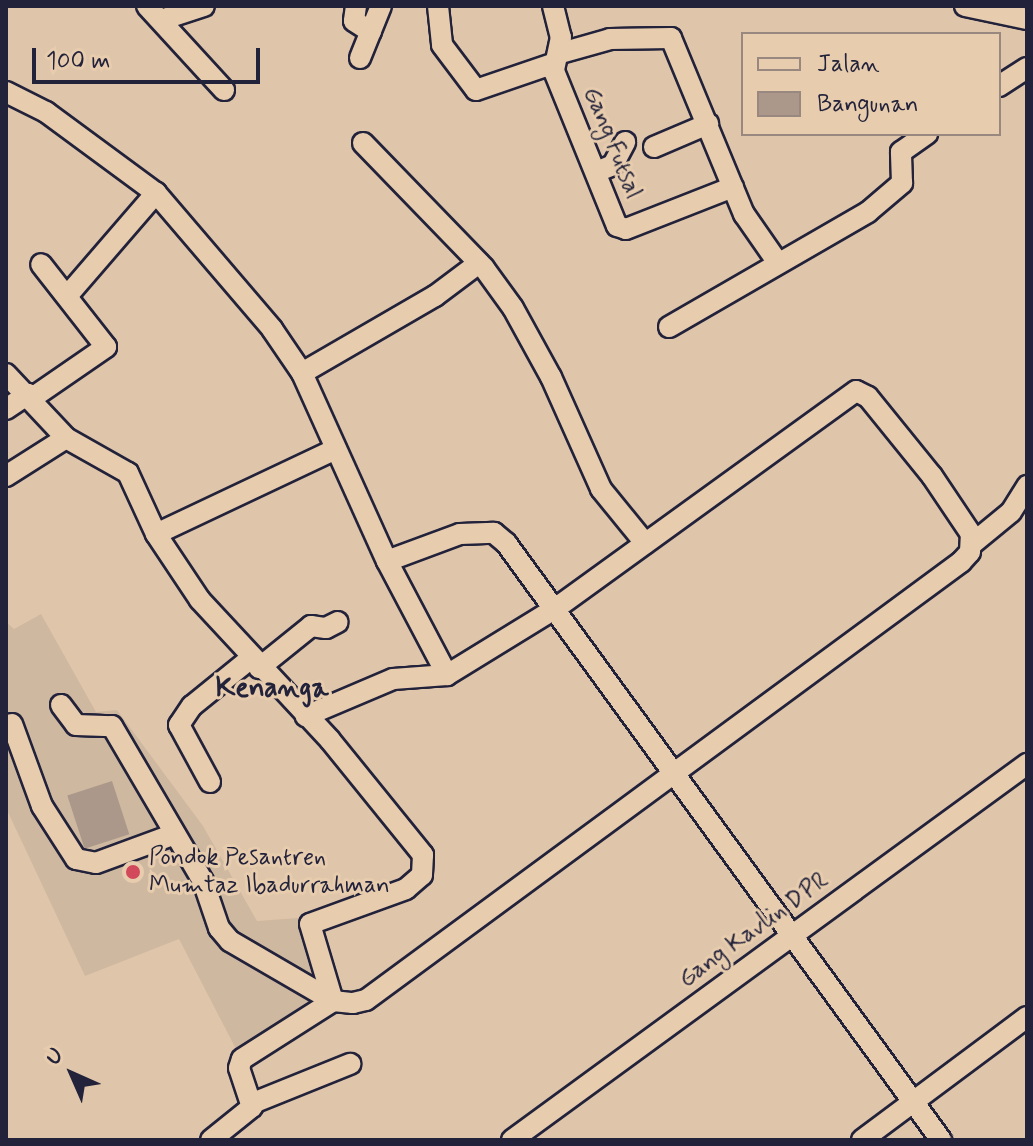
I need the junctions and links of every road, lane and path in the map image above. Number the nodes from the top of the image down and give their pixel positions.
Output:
1 (204, 6) edge
2 (356, 6) edge
3 (381, 6) edge
4 (438, 6) edge
5 (553, 6) edge
6 (965, 6) edge
7 (154, 13) edge
8 (1027, 19) edge
9 (371, 32) junction
10 (360, 58) dead end
11 (558, 58) junction
12 (1027, 68) edge
13 (1001, 85) edge
14 (224, 90) dead end
15 (6, 92) edge
16 (708, 124) junction
17 (924, 136) edge
18 (625, 142) dead end
19 (363, 143) dead end
20 (654, 147) dead end
21 (596, 172) junction
22 (733, 187) junction
23 (156, 193) junction
24 (479, 263) junction
25 (778, 263) junction
26 (41, 264) dead end
27 (68, 295) junction
28 (669, 327) dead end
29 (302, 373) junction
30 (6, 374) edge
31 (30, 396) junction
32 (6, 409) edge
33 (66, 438) junction
34 (336, 449) junction
35 (6, 476) edge
36 (1027, 486) edge
37 (156, 534) junction
38 (645, 543) junction
39 (972, 544) junction
40 (387, 561) junction
41 (556, 608) junction
42 (338, 622) dead end
43 (255, 663) junction
44 (447, 675) junction
45 (61, 705) dead end
46 (306, 716) junction
47 (12, 724) dead end
48 (1027, 764) edge
49 (675, 772) junction
50 (210, 782) dead end
51 (175, 834) junction
52 (793, 933) junction
53 (333, 1001) junction
54 (1027, 1017) edge
55 (350, 1064) dead end
56 (914, 1101) junction
57 (253, 1103) junction
58 (211, 1140) edge
59 (512, 1140) edge
60 (862, 1140) edge
61 (941, 1140) edge

1 - 7 street
2 - 9 street
3 - 9 street
4 - 11 street
5 - 11 street, Gang Futsal
6 - 8 street
7 - 14 street
9 - 10 street
11 - 16 street
11 - 21 street, Gang Futsal
12 - 13 street
15 - 23 street
16 - 20 street
16 - 22 street
17 - 25 street
18 - 21 street
19 - 24 street
21 - 22 street, Gang Futsal
22 - 25 street
23 - 27 street
23 - 29 street
24 - 29 street
24 - 38 street
25 - 28 street
26 - 27 street
27 - 31 street
29 - 34 street
30 - 31 street
31 - 32 street
31 - 33 street
33 - 35 street
33 - 37 street
34 - 37 street
34 - 40 street
36 - 39 street
37 - 43 street
38 - 39 street
38 - 41 street
39 - 49 street
40 - 41 street
40 - 44 street
41 - 44 street
41 - 49 street
42 - 43 street
43 - 46 street
43 - 50 street
44 - 46 street
45 - 51 street
46 - 53 street
47 - 51 street
48 - 52 street, Gang Kavlin DPR
49 - 52 street
49 - 53 street
51 - 53 street
52 - 56 street
52 - 59 street, Gang Kavlin DPR
53 - 57 street
54 - 56 street
55 - 57 street
56 - 60 street
56 - 61 street
57 - 58 street

